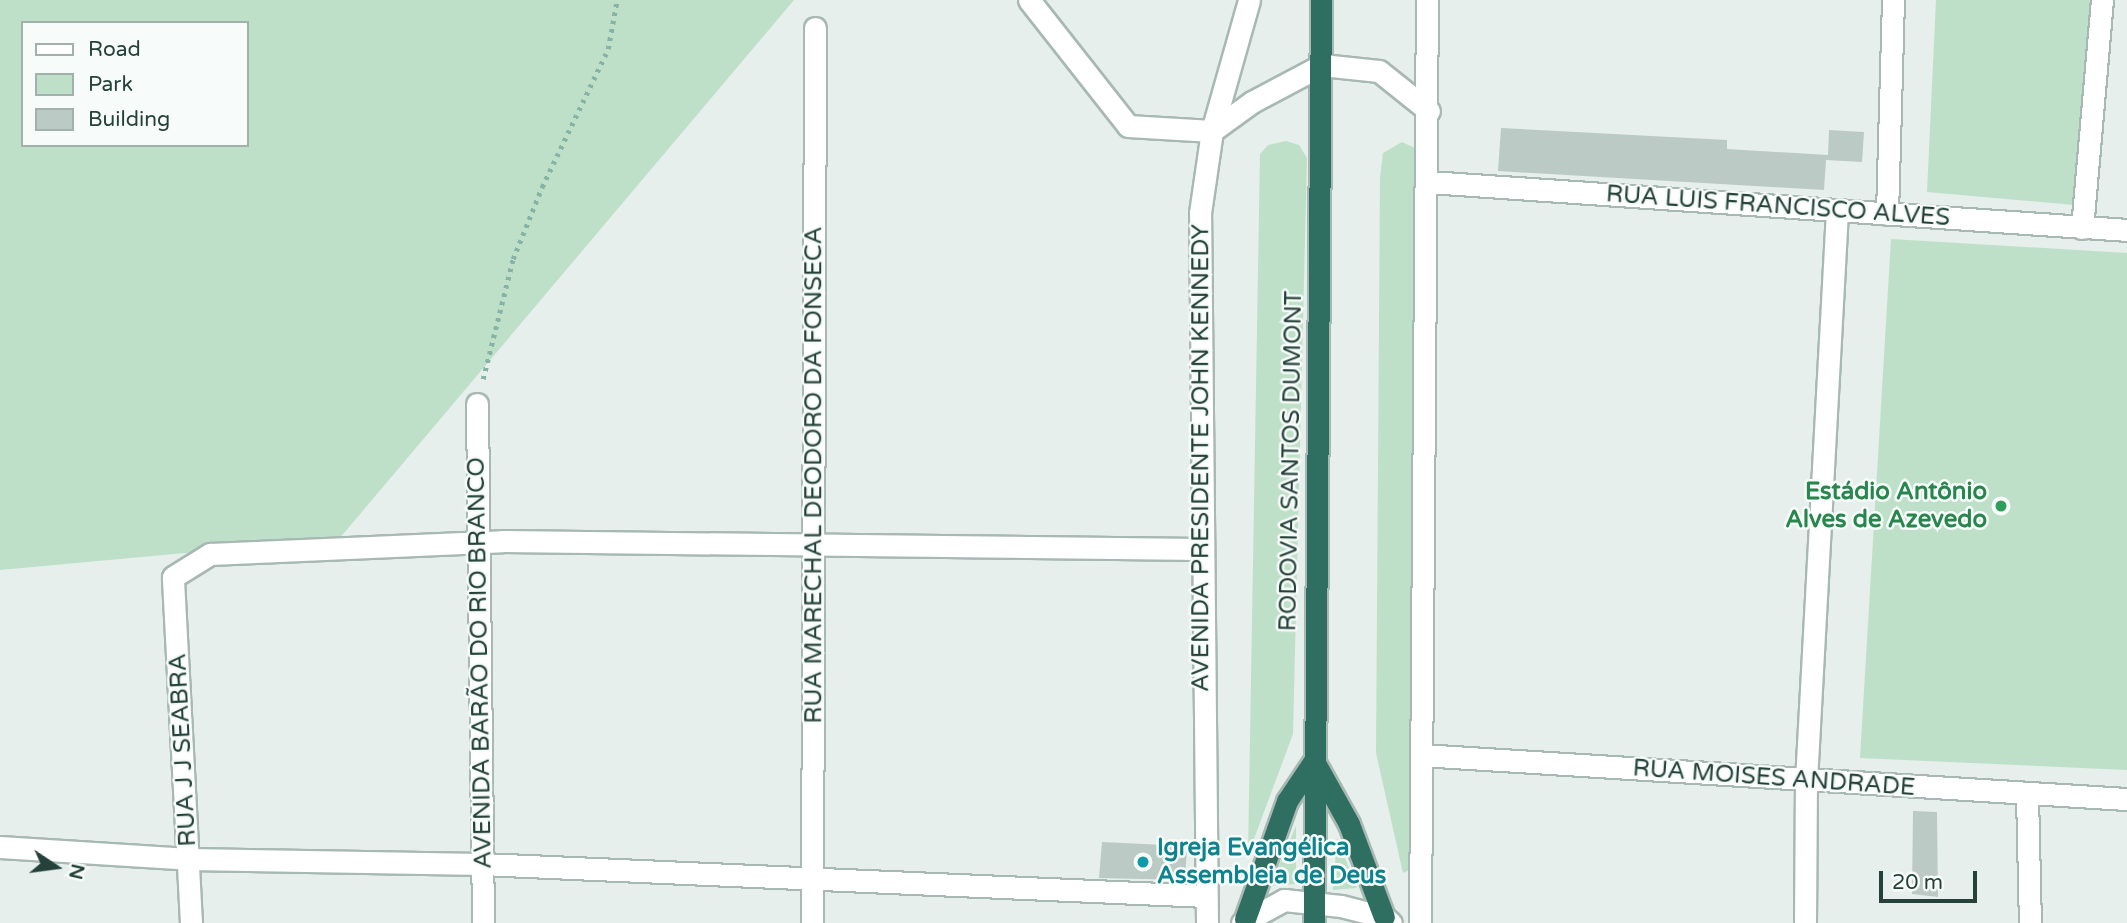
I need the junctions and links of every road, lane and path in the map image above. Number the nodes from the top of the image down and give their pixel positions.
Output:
1 (617, 0) edge
2 (1028, 0) edge
3 (1249, 0) edge
4 (1321, 0) edge
5 (1427, 0) edge
6 (1893, 0) edge
7 (2102, 0) edge
8 (815, 28) dead end
9 (1322, 65) junction
10 (1429, 111) junction
11 (1212, 131) junction
12 (1429, 181) junction
13 (1837, 211) junction
14 (1887, 214) junction
15 (2082, 228) junction
16 (2127, 230) edge
17 (477, 404) joint
18 (816, 541) junction
19 (479, 544) junction
20 (1200, 549) junction
21 (1421, 755) junction
22 (1314, 761) junction
23 (1806, 781) junction
24 (2027, 794) junction
25 (2127, 799) edge
26 (0, 847) edge
27 (189, 859) junction
28 (482, 864) junction
29 (811, 877) junction
30 (1206, 896) junction
31 (1314, 913) edge
32 (1387, 920) edge
33 (1244, 921) edge
34 (191, 923) edge
35 (483, 923) edge
36 (811, 923) edge
37 (1207, 923) edge
38 (1420, 923) edge
39 (1805, 923) edge
40 (2030, 923) edge

1 - 17 path
2 - 11 street
3 - 11 street, AVENIDA PRESIDENTE JOHN KENNEDY
4 - 9 highway, RODOVIA SANTOS DUMONT
5 - 10 street
6 - 14 street
7 - 15 street
8 - 18 street, RUA MARECHAL DEODORO DA FONSECA
9 - 10 street
9 - 11 street
9 - 22 highway, RODOVIA SANTOS DUMONT
10 - 12 street
11 - 20 street, AVENIDA PRESIDENTE JOHN KENNEDY
12 - 13 street, RUA LUIS FRANCISCO ALVES
12 - 21 street
13 - 14 street, RUA LUIS FRANCISCO ALVES
13 - 23 street
14 - 15 street, RUA LUIS FRANCISCO ALVES
15 - 16 street, RUA LUIS FRANCISCO ALVES
17 - 19 street, AVENIDA BARÃO DO RIO BRANCO
18 - 19 street
18 - 20 street
18 - 29 street, RUA MARECHAL DEODORO DA FONSECA
19 - 27 street, RUA J J SEABRA
19 - 28 street, AVENIDA BARÃO DO RIO BRANCO
20 - 30 street, AVENIDA PRESIDENTE JOHN KENNEDY
21 - 23 street, RUA MOISES ANDRADE
21 - 38 street
22 - 31 highway, RODOVIA SANTOS DUMONT
22 - 32 highway
22 - 33 highway
23 - 24 street, RUA MOISES ANDRADE
23 - 39 street
24 - 25 street, RUA MOISES ANDRADE
24 - 40 street
26 - 27 street
27 - 28 street
27 - 34 street, RUA J J SEABRA
28 - 29 street
28 - 35 street, AVENIDA BARÃO DO RIO BRANCO
29 - 30 street
29 - 36 street, RUA MARECHAL DEODORO DA FONSECA
30 - 37 street, AVENIDA PRESIDENTE JOHN KENNEDY
31 - 32 street
31 - 33 street

